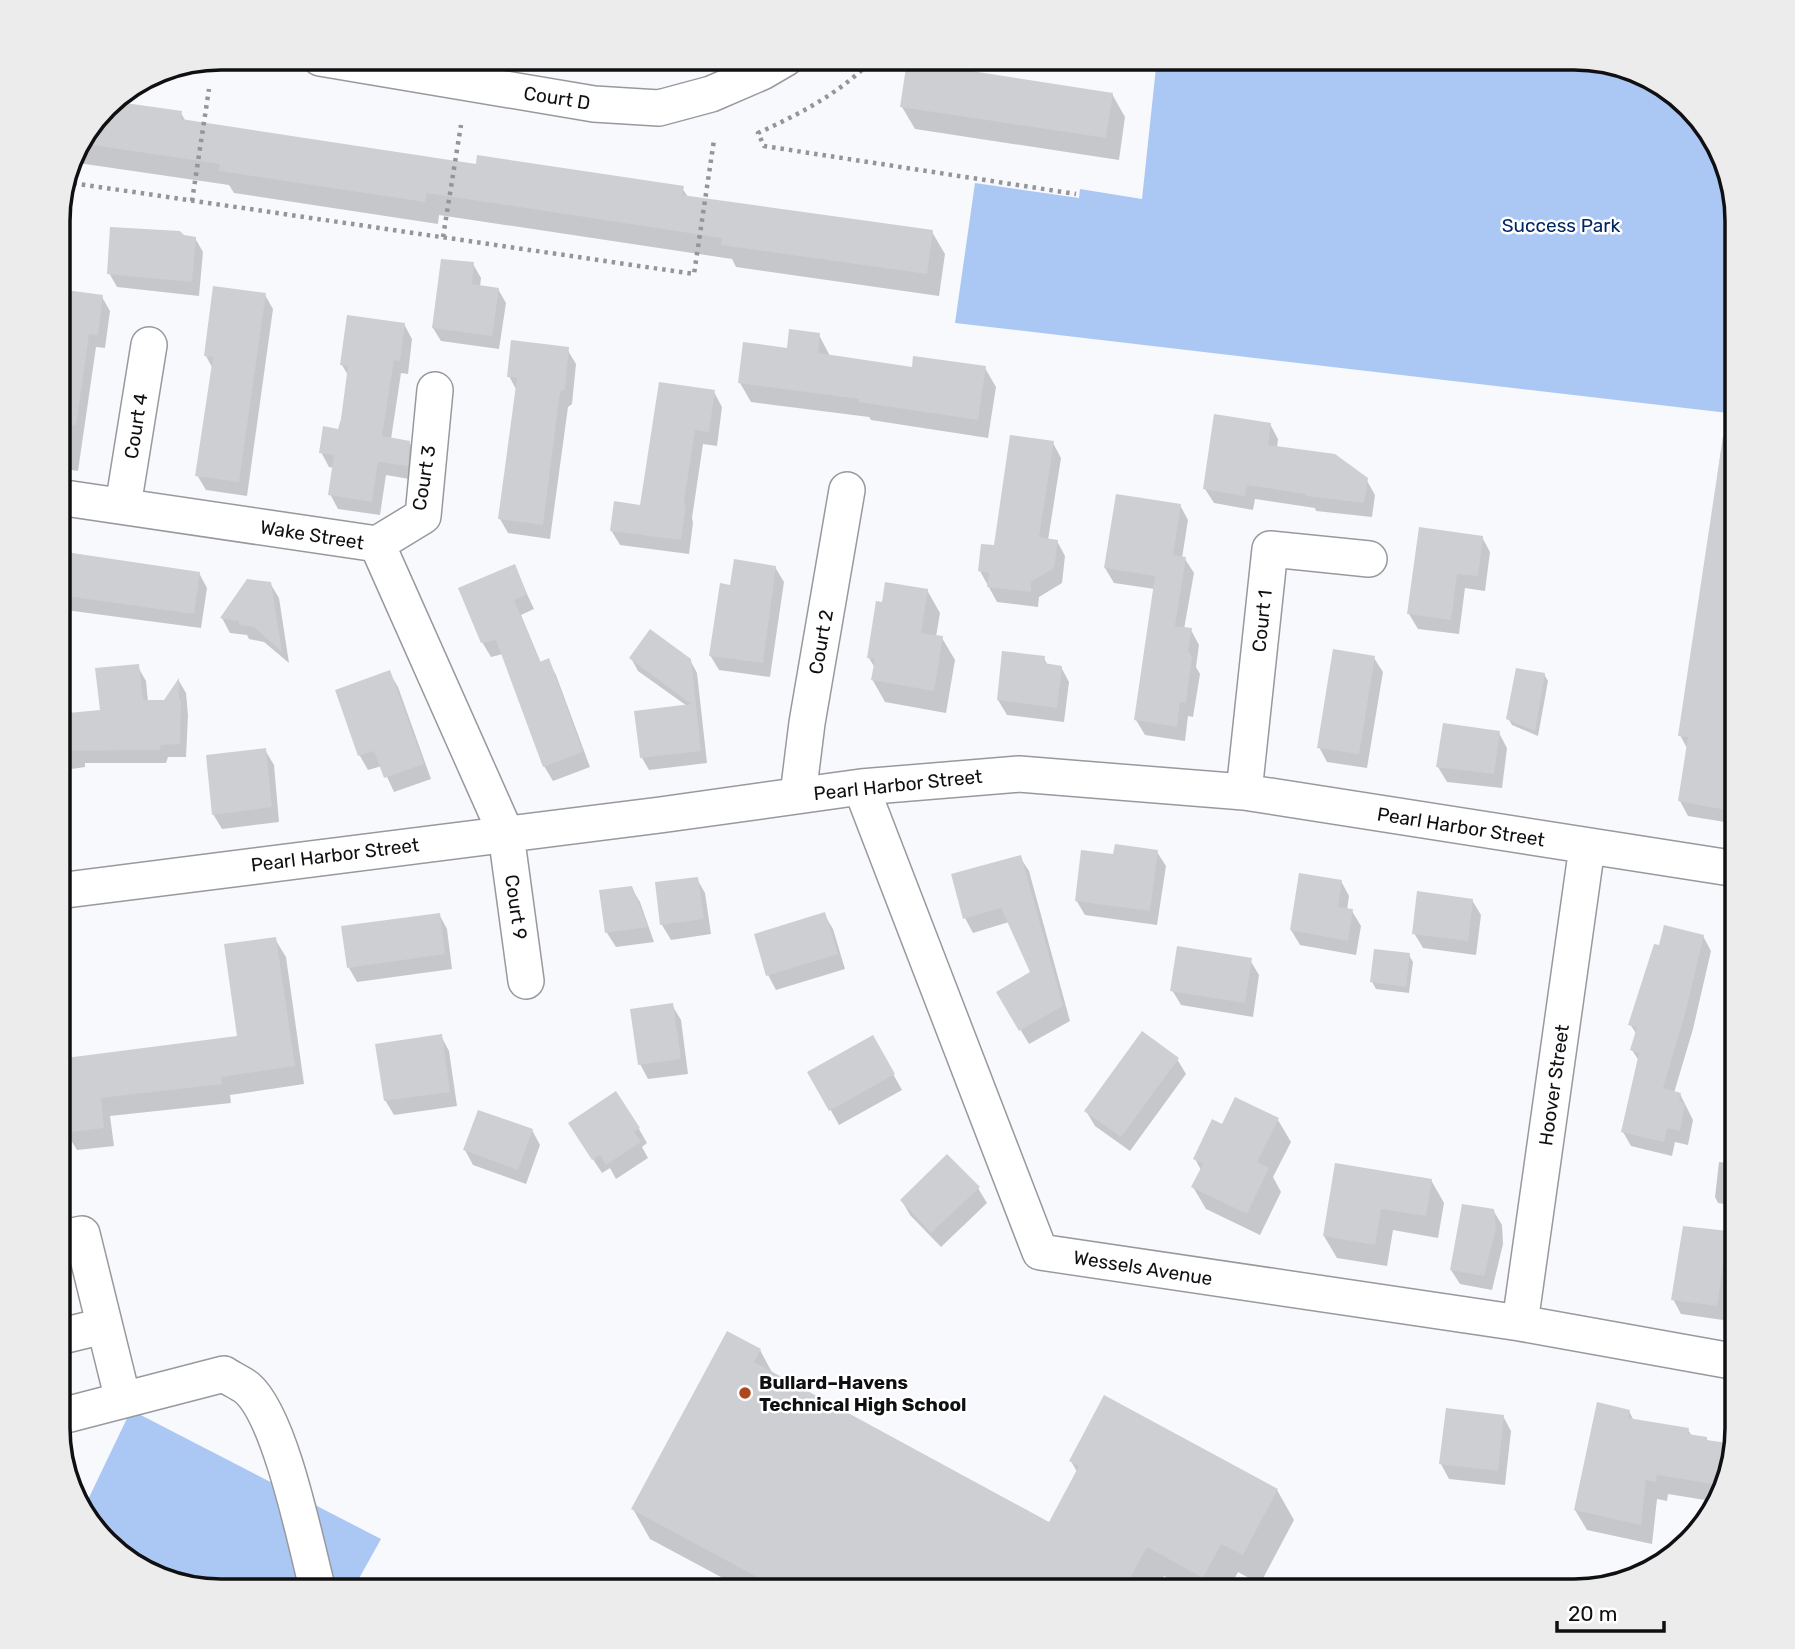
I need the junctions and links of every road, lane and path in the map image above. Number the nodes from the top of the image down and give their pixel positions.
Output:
1 (391, 70) edge
2 (765, 70) edge
3 (859, 70) edge
4 (209, 89) dead end
5 (461, 125) dead end
6 (714, 140) dead end
7 (75, 183) edge
8 (1076, 194) dead end
9 (192, 201) junction
10 (443, 237) junction
11 (149, 345) dead end
12 (435, 390) dead end
13 (847, 490) dead end
14 (70, 499) edge
15 (123, 506) junction
16 (377, 544) junction
17 (1369, 559) dead end
18 (861, 787) junction
19 (1244, 792) junction
20 (798, 795) junction
21 (506, 834) junction
22 (1587, 847) junction
23 (1725, 867) edge
24 (70, 889) edge
25 (526, 981) dead end
26 (70, 1236) edge
27 (1520, 1323) junction
28 (103, 1326) junction
29 (70, 1334) edge
30 (1725, 1360) edge
31 (123, 1400) junction
32 (70, 1414) edge
33 (315, 1579) edge

1 - 2 street, Court D
3 - 8 path
4 - 9 path
5 - 10 path
6 - 10 path
7 - 9 path
9 - 10 path
11 - 15 street, Court 4
12 - 16 street, Court 3
13 - 20 street, Court 2
14 - 15 street, Wake Street
15 - 16 street, Wake Street
16 - 21 street, Wake Street
17 - 19 street, Court 1
18 - 19 street, Pearl Harbor Street
18 - 20 street, Pearl Harbor Street
18 - 27 street, Wessels Avenue
19 - 22 street, Pearl Harbor Street
20 - 21 street, Pearl Harbor Street
21 - 24 street, Pearl Harbor Street
21 - 25 street, Court 9
22 - 23 street, Pearl Harbor Street
22 - 27 street, Hoover Street
26 - 28 street
27 - 30 street, Wessels Avenue
28 - 29 street
28 - 31 street
31 - 32 street
31 - 33 street

